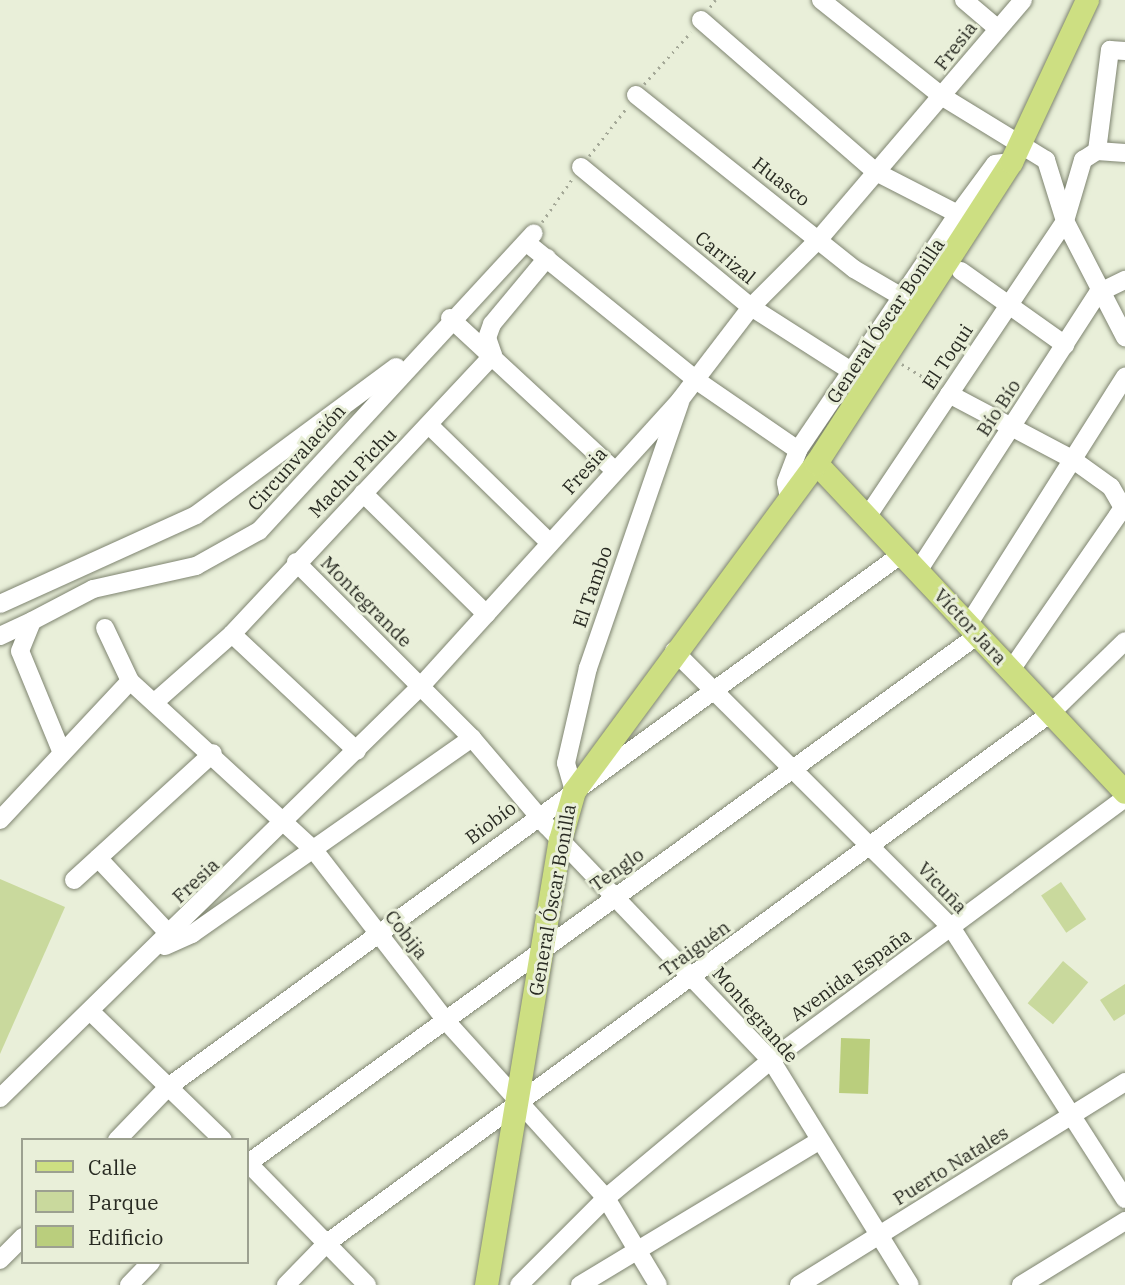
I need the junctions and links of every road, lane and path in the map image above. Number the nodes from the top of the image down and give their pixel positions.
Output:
1 (715, 0) edge
2 (821, 0) edge
3 (964, 0) edge
4 (1023, 0) edge
5 (1087, 0) edge
6 (701, 20) junction
7 (997, 28) junction
8 (1118, 50) edge
9 (636, 95) junction
10 (943, 97) junction
11 (1097, 151) junction
12 (1017, 152) junction
13 (1125, 153) edge
14 (581, 167) junction
15 (876, 172) junction
16 (958, 214) junction
17 (1065, 221) junction
18 (819, 239) junction
19 (533, 240) junction
20 (547, 258) junction
21 (961, 271) dead end
22 (1125, 280) edge
23 (1098, 293) junction
24 (902, 298) junction
25 (1011, 302) junction
26 (751, 307) junction
27 (450, 318) junction
28 (1125, 337) edge
29 (429, 341) junction
30 (1065, 345) junction
31 (886, 354) junction
32 (493, 355) junction
33 (851, 371) junction
34 (1125, 377) edge
35 (696, 380) junction
36 (949, 394) junction
37 (680, 400) junction
38 (429, 425) junction
39 (1010, 430) junction
40 (807, 457) junction
41 (1072, 459) junction
42 (614, 470) junction
43 (363, 493) junction
44 (1124, 508) edge
45 (867, 517) junction
46 (550, 543) junction
47 (902, 554) junction
48 (296, 562) junction
49 (918, 571) junction
50 (0, 604) edge
51 (486, 614) junction
52 (32, 621) junction
53 (105, 628) dead end
54 (973, 630) junction
55 (232, 634) junction
56 (0, 636) edge
57 (1125, 641) edge
58 (674, 651) junction
59 (1011, 670) junction
60 (130, 681) junction
61 (421, 686) junction
62 (715, 691) junction
63 (156, 701) junction
64 (1051, 713) junction
65 (472, 738) junction
66 (357, 751) junction
67 (213, 752) junction
68 (62, 753) junction
69 (796, 772) junction
70 (574, 791) junction
71 (1125, 792) edge
72 (1125, 798) edge
73 (537, 815) junction
74 (0, 820) edge
75 (288, 822) junction
76 (560, 840) junction
77 (873, 846) junction
78 (314, 850) junction
79 (98, 858) junction
80 (74, 880) dead end
81 (613, 898) junction
82 (951, 927) junction
83 (170, 934) junction
84 (378, 934) junction
85 (545, 948) junction
86 (155, 950) junction
87 (694, 976) junction
88 (90, 1011) junction
89 (446, 1021) junction
90 (771, 1060) junction
91 (1125, 1082) edge
92 (169, 1087) junction
93 (0, 1098) edge
94 (516, 1103) junction
95 (1072, 1115) junction
96 (119, 1138) edge
97 (221, 1138) edge
98 (820, 1140) junction
99 (248, 1162) edge
100 (248, 1164) edge
101 (606, 1198) junction
102 (1125, 1199) edge
103 (1125, 1221) edge
104 (879, 1235) junction
105 (21, 1239) edge
106 (327, 1243) junction
107 (637, 1250) junction
108 (0, 1260) edge
109 (149, 1264) edge
110 (129, 1285) edge
111 (286, 1285) edge
112 (366, 1285) edge
113 (486, 1285) edge
114 (519, 1285) edge
115 (580, 1285) edge
116 (658, 1285) edge
117 (799, 1285) edge
118 (910, 1285) edge
119 (1021, 1285) edge

1 - 6 path
2 - 10 street
3 - 7 street
4 - 7 street, Fresia
5 - 12 main road, General Óscar Bonilla
6 - 9 path
6 - 15 street
7 - 10 street, Fresia
8 - 11 street
9 - 14 path
9 - 18 street, Huasco
10 - 12 street
10 - 15 street, Fresia
11 - 13 street
11 - 17 street, El Toqui
12 - 16 street, General Óscar Bonilla
12 - 17 street
12 - 31 main road, General Óscar Bonilla
14 - 19 path
14 - 26 street, Carrizal
15 - 16 street
15 - 18 street, Fresia
16 - 24 street, General Óscar Bonilla
17 - 23 street
17 - 25 street, El Toqui
18 - 24 street, Huasco
18 - 26 street, Fresia
19 - 20 street, Víctor Jara
19 - 27 street, Circunvalación
20 - 32 street
20 - 35 street, Víctor Jara
21 - 25 street
22 - 23 street
23 - 28 street
23 - 30 street, Bío Bío
24 - 33 street, General Óscar Bonilla
25 - 30 street
25 - 36 street, El Toqui
26 - 33 street, Carrizal
26 - 35 street, Fresia
27 - 29 street, Circunvalación
27 - 32 street
29 - 50 street
29 - 52 street, Circunvalación
30 - 39 street, Bío Bío
31 - 36 path
31 - 40 main road, General Óscar Bonilla
32 - 38 street, Machu Pichu
32 - 42 street
33 - 40 street, General Óscar Bonilla
34 - 41 street, Tenglo
35 - 37 street, Fresia
35 - 40 street, Víctor Jara
36 - 39 street
36 - 45 street, El Toqui
37 - 42 street, Fresia
37 - 70 street, El Tambo
38 - 43 street, Machu Pichu
38 - 46 street
39 - 41 street
39 - 49 street, Bío Bío
40 - 45 main road, Víctor Jara
40 - 58 main road, General Óscar Bonilla
41 - 44 street
41 - 54 street, Tenglo
42 - 46 street, Fresia
43 - 48 street, Machu Pichu
43 - 51 street
44 - 59 street
45 - 47 main road, Víctor Jara
46 - 51 street, Fresia
47 - 49 main road, Víctor Jara
47 - 62 street, Biobío
48 - 55 street, Machu Pichu
48 - 61 street, Montegrande
49 - 54 main road, Víctor Jara
51 - 61 street, Fresia
52 - 56 street, Circunvalación
52 - 68 street
53 - 60 street, Cobija
54 - 59 main road, Víctor Jara
54 - 69 street, Tenglo
55 - 63 street, Machu Pichu
55 - 66 street
57 - 64 street, Traiguén
58 - 62 street, Vicuña
58 - 70 main road, General Óscar Bonilla
59 - 64 main road, Víctor Jara
60 - 63 street, Cobija
60 - 68 street
61 - 65 street, Montegrande
61 - 66 street, Fresia
62 - 69 street, Vicuña
62 - 70 street, Biobío
63 - 67 street, Cobija
64 - 71 main road, Víctor Jara
64 - 77 street, Traiguén
65 - 73 street, Montegrande
65 - 78 street, Fresia
66 - 75 street, Fresia
67 - 75 street, Cobija
67 - 79 street
68 - 74 street
69 - 77 street, Vicuña
69 - 81 street, Tenglo
70 - 73 street, Biobío
70 - 76 main road, General Óscar Bonilla
72 - 82 street, Avenida España
73 - 76 street, Montegrande
73 - 84 street, Biobío
75 - 78 street, Cobija
75 - 83 street, Fresia
76 - 81 street, Montegrande
76 - 85 main road, General Óscar Bonilla
77 - 82 street, Vicuña
77 - 87 street, Traiguén
78 - 84 street, Cobija
78 - 86 street, Fresia
79 - 80 street
79 - 83 street
81 - 85 street, Tenglo
81 - 87 street, Montegrande
82 - 90 street, Avenida España
82 - 95 street, Vicuña
83 - 86 street, Fresia
84 - 89 street, Cobija
84 - 92 street, Biobío
85 - 89 street, Tenglo
85 - 94 main road, General Óscar Bonilla
86 - 88 street, Fresia
87 - 90 street, Montegrande
87 - 94 street, Traiguén
88 - 92 street
88 - 93 street, Fresia
89 - 94 street, Cobija
89 - 99 street, Tenglo
90 - 98 street, Montegrande
90 - 101 street, Avenida España
91 - 95 street, Puerto Natales
92 - 96 street, Biobío
92 - 97 street
94 - 101 street, Cobija
94 - 106 street, Traiguén
94 - 113 main road, General Óscar Bonilla
95 - 102 street, Vicuña
95 - 104 street, Puerto Natales
98 - 104 street, Montegrande
98 - 107 street
100 - 106 street
101 - 107 street, Cobija
101 - 114 street, Avenida España
103 - 119 street
104 - 117 street, Puerto Natales
104 - 118 street, Montegrande
105 - 108 street
106 - 111 street, Traiguén
106 - 112 street
107 - 115 street
107 - 116 street, Cobija
109 - 110 street

